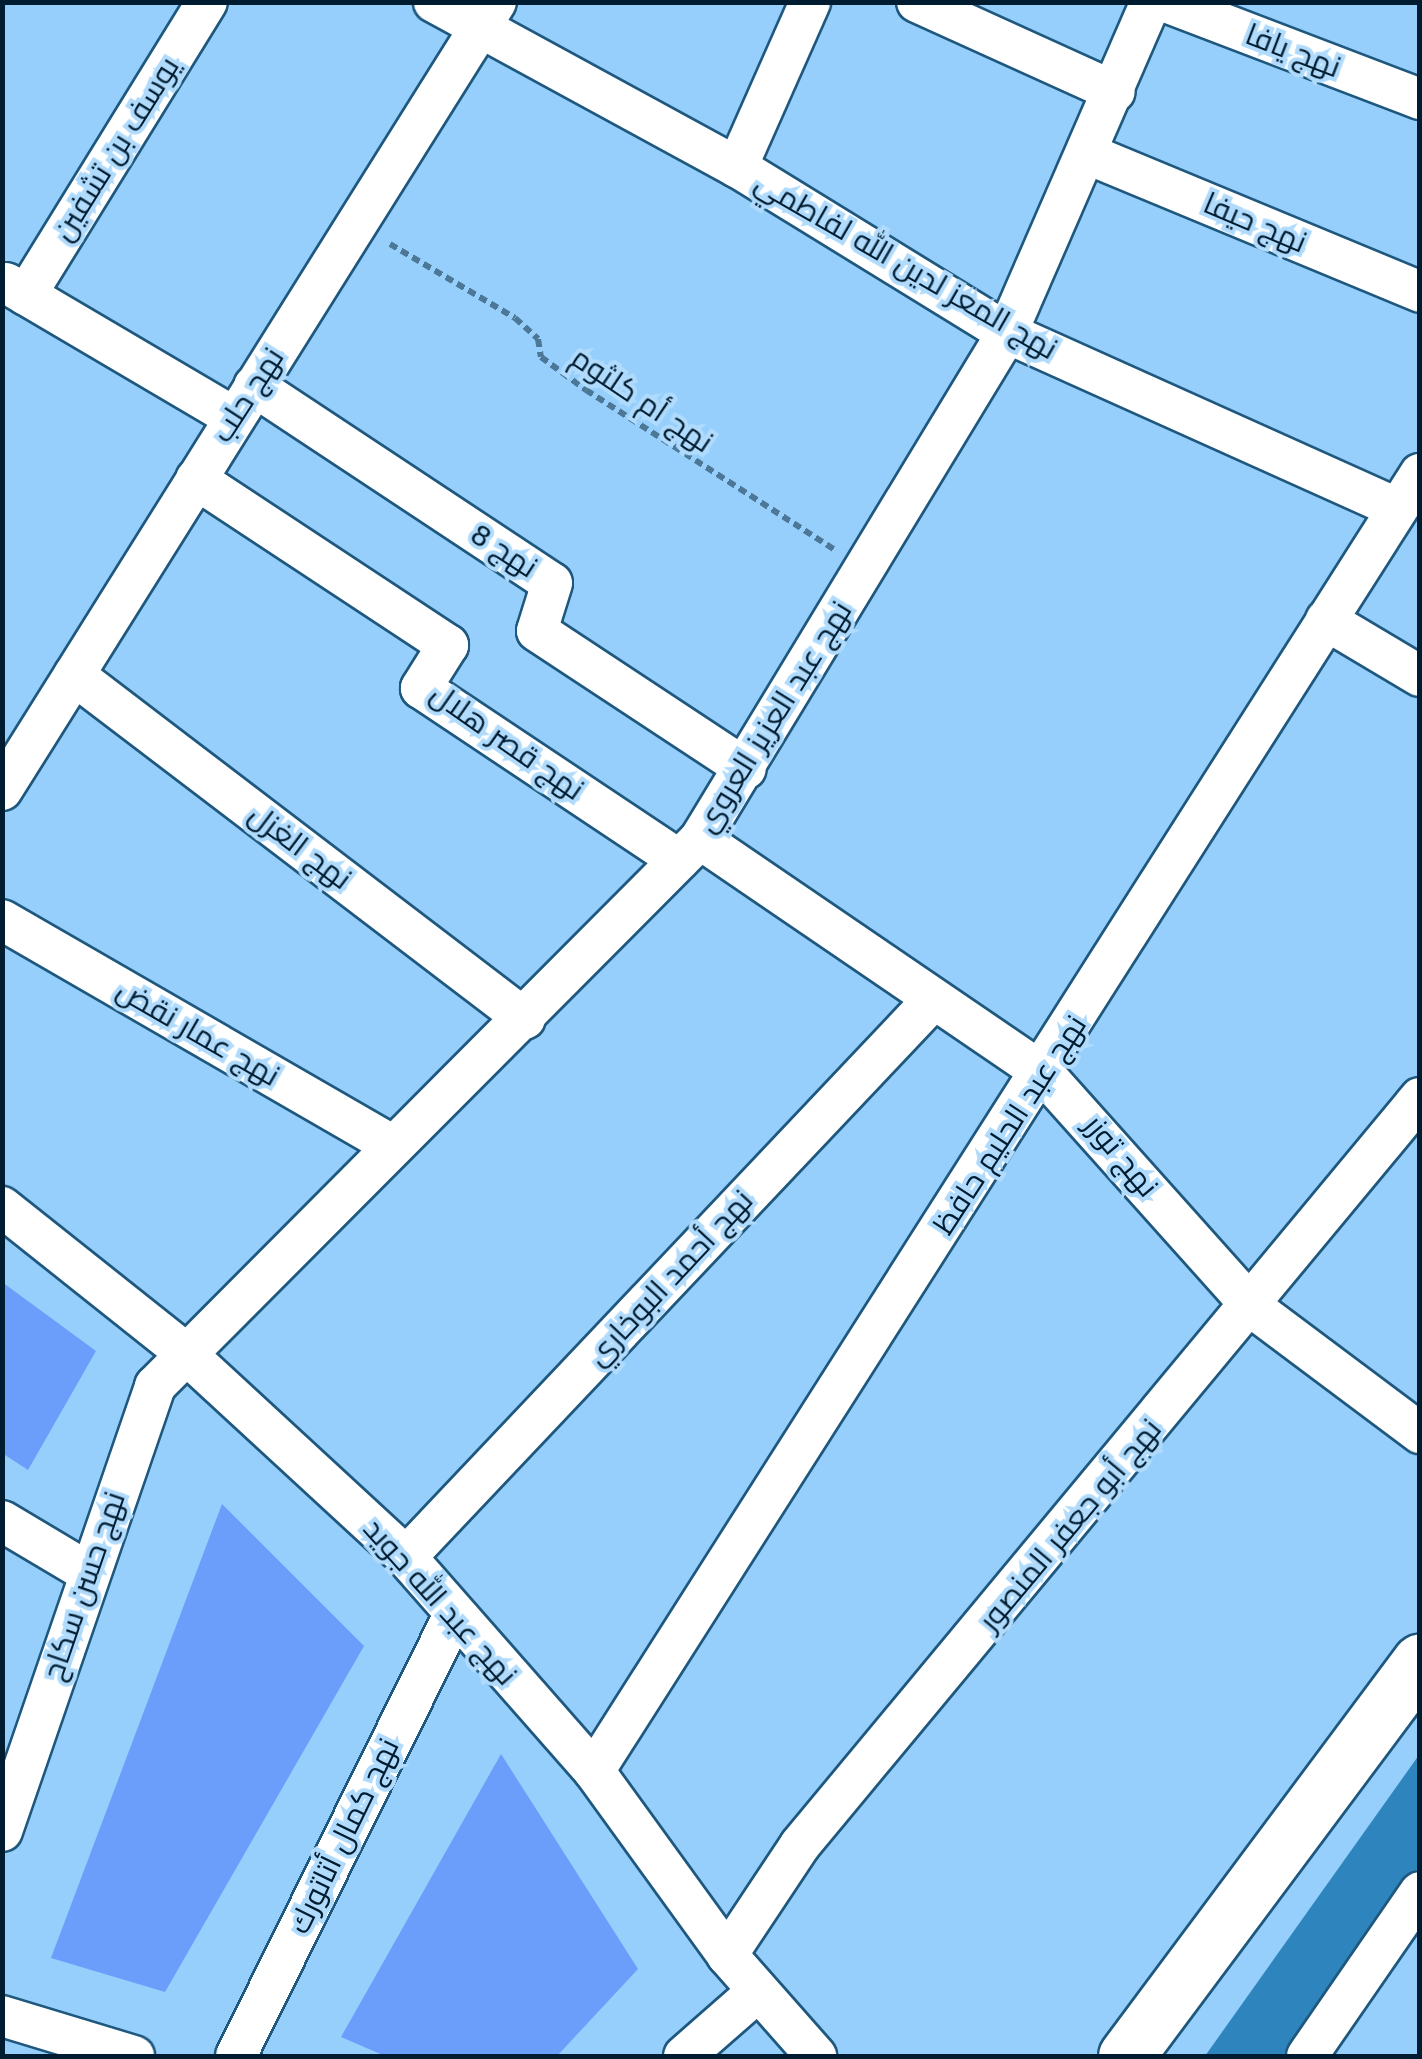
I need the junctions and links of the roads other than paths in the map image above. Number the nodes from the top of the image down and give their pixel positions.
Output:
1 (206, 2) edge
2 (434, 2) edge
3 (810, 2) edge
4 (917, 2) edge
5 (1151, 2) edge
6 (1166, 2) edge
7 (489, 13) edge
8 (1114, 92) junction
9 (1420, 99) edge
10 (1090, 155) junction
11 (737, 167) junction
12 (14, 288) edge
13 (1420, 292) edge
14 (1007, 332) junction
15 (243, 401) junction
16 (1420, 474) edge
17 (196, 479) junction
18 (1396, 508) junction
19 (1326, 620) junction
20 (74, 676) junction
21 (1420, 676) edge
22 (746, 769) junction
23 (2, 790) edge
24 (689, 849) junction
25 (2, 920) edge
26 (934, 1000) junction
27 (525, 1019) junction
28 (1044, 1074) junction
29 (1420, 1098) edge
30 (393, 1146) junction
31 (2, 1208) edge
32 (1253, 1308) junction
33 (182, 1350) junction
34 (1420, 1433) edge
35 (2, 1522) edge
36 (406, 1557) junction
37 (86, 1572) junction
38 (452, 1616) junction
39 (1420, 1660) edge
40 (594, 1771) junction
41 (2, 1831) edge
42 (1420, 1892) edge
43 (727, 1955) junction
44 (757, 1992) junction
45 (2, 2016) edge
46 (1142, 2045) edge
47 (134, 2056) edge
48 (236, 2056) edge
49 (684, 2056) edge
50 (816, 2056) edge
51 (1307, 2056) edge

1 - 12 street, يوسف بن تشفين
2 - 7 street, نهج المعز لدين الله لفاطمي
3 - 11 street
4 - 8 street
5 - 8 street, نهج عبد العزيز العروي
6 - 9 street, نهج يافا
7 - 11 street, نهج المعز لدين الله لفاطمي
7 - 15 street, نهج حلب
8 - 10 street, نهج عبد العزيز العروي
10 - 13 street, نهج حيفا
10 - 14 street, نهج عبد العزيز العروي
11 - 14 street, نهج المعز لدين الله لفاطمي
12 - 15 street
14 - 18 street, نهج المعز لدين الله لفاطمي
14 - 22 street, نهج عبد العزيز العروي
15 - 17 street, نهج حلب
15 - 22 street, نهج 8
16 - 18 street, نهج عبد الحليم حافظ
17 - 20 street, نهج حلب
17 - 24 street, نهج قصر هلال
18 - 19 street, نهج عبد الحليم حافظ
19 - 21 street
19 - 28 street, نهج عبد الحليم حافظ
20 - 23 street, نهج حلب
20 - 27 street, نهج الغزل
22 - 24 street, نهج عبد العزيز العروي
24 - 26 street, نهج توزر
24 - 27 street, نهج عبد العزيز العروي
25 - 30 street, نهج عمار نقض
26 - 28 street, نهج توزر
26 - 36 street, نهج أحمد البوخاري
27 - 30 street, نهج عبد العزيز العروي
28 - 32 street, نهج توزر
28 - 40 street, نهج عبد الحليم حافظ
29 - 32 street, نهج أبو جعفر المنصور
30 - 33 street, نهج عبد العزيز العروي
31 - 33 street, نهج عبد الله جويد
32 - 34 street, نهج توزر
32 - 43 street, نهج أبو جعفر المنصور
33 - 36 street, نهج عبد الله جويد
33 - 37 street, نهج حسن سكاح
35 - 37 street
36 - 38 street, نهج عبد الله جويد
37 - 41 street, نهج حسن سكاح
38 - 40 street, نهج عبد الله جويد
38 - 48 street, نهج كمال أتاتورك
39 - 46 main road
40 - 43 street, نهج عبد الله جويد
42 - 51 street
43 - 44 street, نهج عبد الله جويد
44 - 49 street
44 - 50 street, نهج عبد الله جويد
45 - 47 street

